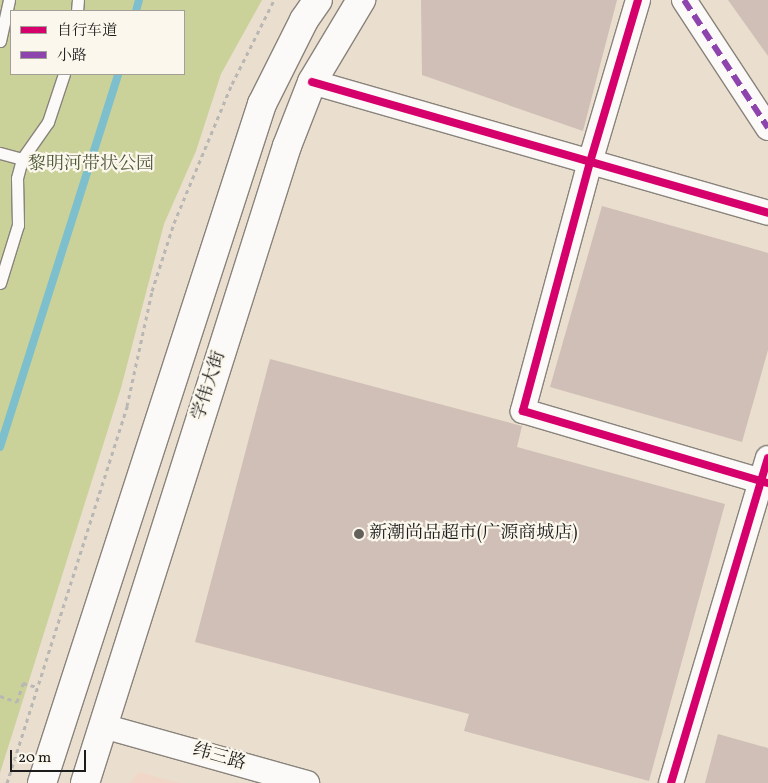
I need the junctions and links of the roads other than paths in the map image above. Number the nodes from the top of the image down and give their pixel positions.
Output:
1 (9, 0) edge
2 (318, 0) edge
3 (361, 0) edge
4 (638, 0) edge
5 (684, 0) edge
6 (0, 41) edge
7 (64, 75) edge
8 (312, 82) junction
9 (768, 128) edge
10 (0, 153) edge
11 (22, 159) junction
12 (590, 162) junction
13 (768, 213) edge
14 (0, 283) edge
15 (768, 458) edge
16 (764, 482) edge
17 (103, 726) junction
18 (42, 783) edge
19 (84, 783) edge
20 (307, 783) edge
21 (671, 783) edge

1 - 6 lane
2 - 18 main road
3 - 8 main road, 学伟大街
4 - 12 street
5 - 9 street
7 - 11 lane
8 - 12 street
8 - 17 main road, 学伟大街
10 - 11 lane
11 - 14 lane
12 - 13 street
12 - 16 street
15 - 16 street
16 - 21 street
17 - 19 main road, 学伟大街
17 - 20 street, 纬三路

